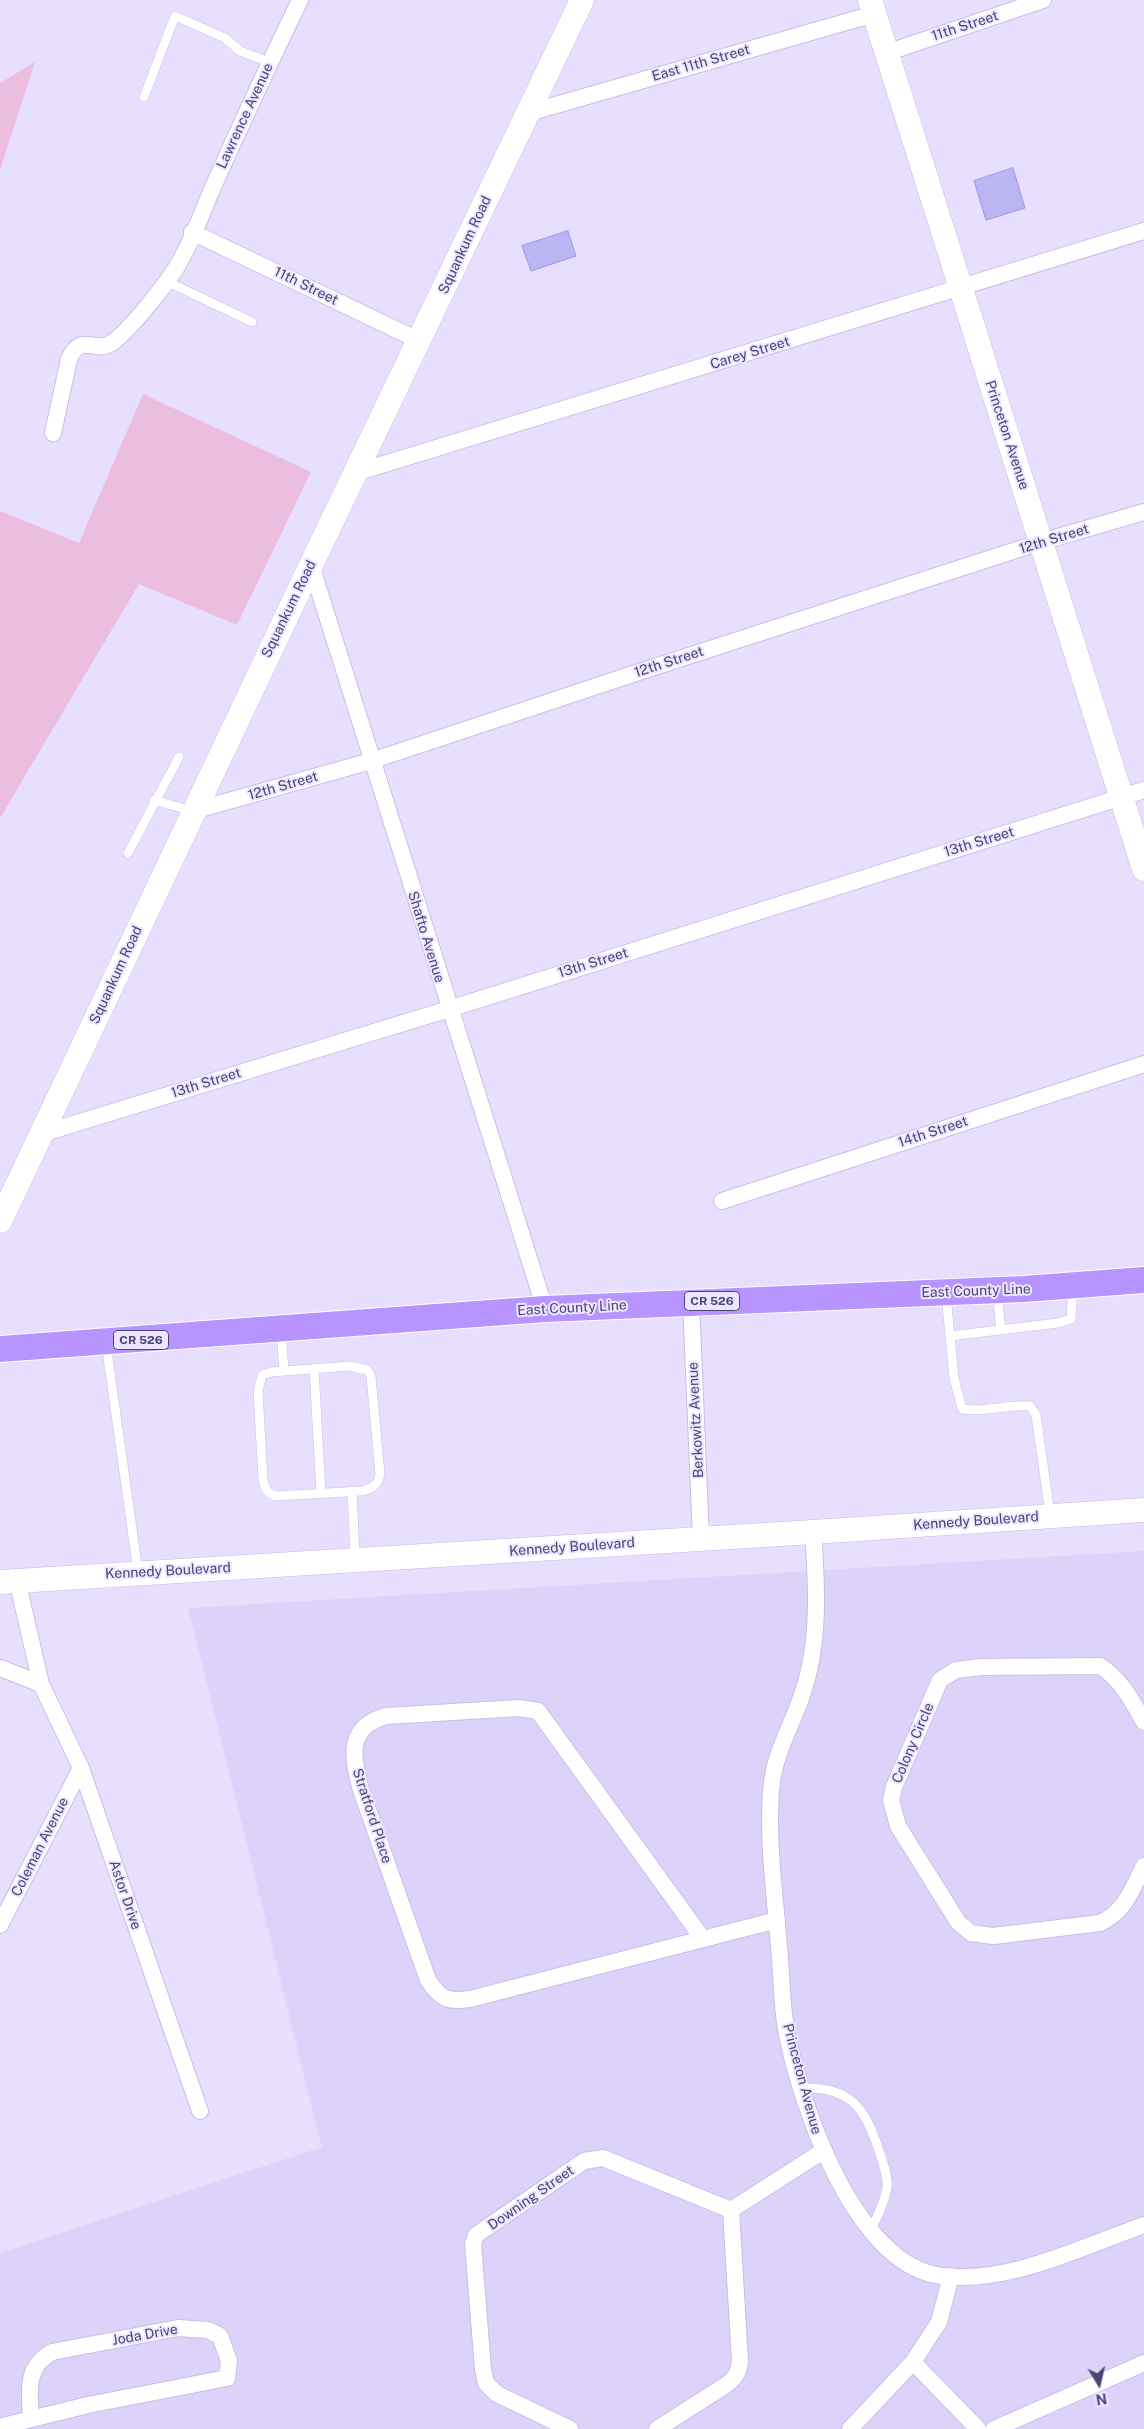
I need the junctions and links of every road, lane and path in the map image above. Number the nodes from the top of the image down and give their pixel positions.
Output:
1 (300, 0) edge
2 (582, 0) edge
3 (1044, 0) edge
4 (872, 7) edge
5 (886, 52) junction
6 (269, 62) junction
7 (144, 96) dead end
8 (528, 113) junction
9 (1144, 231) edge
10 (192, 232) junction
11 (166, 280) junction
12 (960, 288) junction
13 (252, 322) dead end
14 (420, 341) junction
15 (53, 433) dead end
16 (355, 473) junction
17 (1144, 512) edge
18 (1041, 542) junction
19 (310, 565) junction
20 (179, 757) dead end
21 (371, 761) junction
22 (1144, 790) edge
23 (1122, 797) junction
24 (154, 800) junction
25 (193, 811) junction
26 (128, 852) dead end
27 (1144, 869) edge
28 (449, 1009) junction
29 (1144, 1064) edge
30 (41, 1134) junction
31 (722, 1200) dead end
32 (0, 1221) edge
33 (1144, 1280) edge
34 (1073, 1286) junction
35 (997, 1290) junction
36 (946, 1292) junction
37 (691, 1302) junction
38 (545, 1309) junction
39 (281, 1329) junction
40 (1001, 1330) junction
41 (950, 1336) junction
42 (106, 1342) junction
43 (0, 1349) edge
44 (314, 1369) junction
45 (284, 1371) junction
46 (352, 1491) junction
47 (321, 1492) junction
48 (1144, 1510) edge
49 (1050, 1516) junction
50 (813, 1532) junction
51 (701, 1538) junction
52 (355, 1561) junction
53 (138, 1572) junction
54 (9, 1581) edge
55 (0, 1668) edge
56 (41, 1684) junction
57 (1144, 1722) edge
58 (81, 1768) junction
59 (1144, 1866) edge
60 (777, 1920) junction
61 (0, 1925) edge
62 (703, 1939) junction
63 (801, 2088) junction
64 (200, 2111) dead end
65 (823, 2151) junction
66 (730, 2210) junction
67 (1144, 2224) edge
68 (870, 2232) junction
69 (952, 2276) junction
70 (913, 2362) junction
71 (1144, 2362) edge
72 (31, 2419) junction
73 (0, 2427) edge
74 (570, 2429) edge
75 (657, 2429) edge
76 (850, 2429) edge
77 (978, 2429) edge
78 (994, 2429) edge

1 - 6 street, Lawrence Avenue
2 - 8 street, Squankum Road
3 - 5 street, 11th Street
4 - 5 street, Princeton Avenue
4 - 8 street, East 11th Street
5 - 12 street, Princeton Avenue
6 - 7 lane
6 - 10 street, Lawrence Avenue
8 - 14 street, Squankum Road
9 - 12 street, Carey Street
10 - 11 street
10 - 14 street, 11th Street
11 - 13 lane
11 - 15 street
12 - 16 street, Carey Street
12 - 18 street, Princeton Avenue
14 - 16 street, Squankum Road
16 - 19 street, Squankum Road
17 - 18 street, 12th Street
18 - 21 street, 12th Street
18 - 23 street, Princeton Avenue
19 - 21 street, Shafto Avenue
19 - 25 street, Squankum Road
20 - 24 lane
21 - 25 street, 12th Street
21 - 28 street, Shafto Avenue
22 - 23 street, 13th Street
23 - 27 street, Princeton Avenue
23 - 28 street, 13th Street
24 - 25 lane
24 - 26 lane
25 - 30 street, Squankum Road
28 - 30 street, 13th Street
28 - 38 street, Shafto Avenue
29 - 31 street, 14th Street
30 - 32 street, Squankum Road
33 - 34 main road, East County Line / CR 526
34 - 35 main road, East County Line / CR 526
34 - 40 lane
35 - 36 main road, East County Line / CR 526
35 - 40 lane
36 - 37 main road, East County Line / CR 526
36 - 41 lane
37 - 38 main road, East County Line / CR 526
37 - 51 street, Berkowitz Avenue
38 - 39 main road, East County Line / CR 526
39 - 42 main road, East County Line / CR 526
39 - 45 lane
40 - 41 lane
41 - 49 lane
42 - 43 main road, East County Line / CR 526
42 - 53 lane
44 - 45 lane
44 - 46 lane
44 - 47 lane
45 - 47 lane
46 - 47 lane
46 - 52 lane
48 - 49 street, Kennedy Boulevard
49 - 50 street, Kennedy Boulevard
50 - 51 street, Kennedy Boulevard
50 - 60 street, Princeton Avenue
51 - 52 street, Kennedy Boulevard
52 - 53 street, Kennedy Boulevard
53 - 54 street, Kennedy Boulevard
54 - 56 street, Astor Drive
55 - 56 street
56 - 58 street, Astor Drive
57 - 59 street, Colony Circle
58 - 61 street, Coleman Avenue
58 - 64 street, Astor Drive
60 - 62 street, Stratford Place
60 - 63 street, Princeton Avenue
62 - 62 street, Stratford Place
63 - 65 street, Princeton Avenue
63 - 68 lane
65 - 66 street
65 - 68 street, Princeton Avenue
66 - 74 street, Downing Street
66 - 75 street
67 - 69 street, Princeton Avenue
68 - 69 street, Princeton Avenue
69 - 70 street
70 - 76 street
70 - 77 street
71 - 78 street
72 - 72 street, Joda Drive
72 - 73 street, Joda Drive

